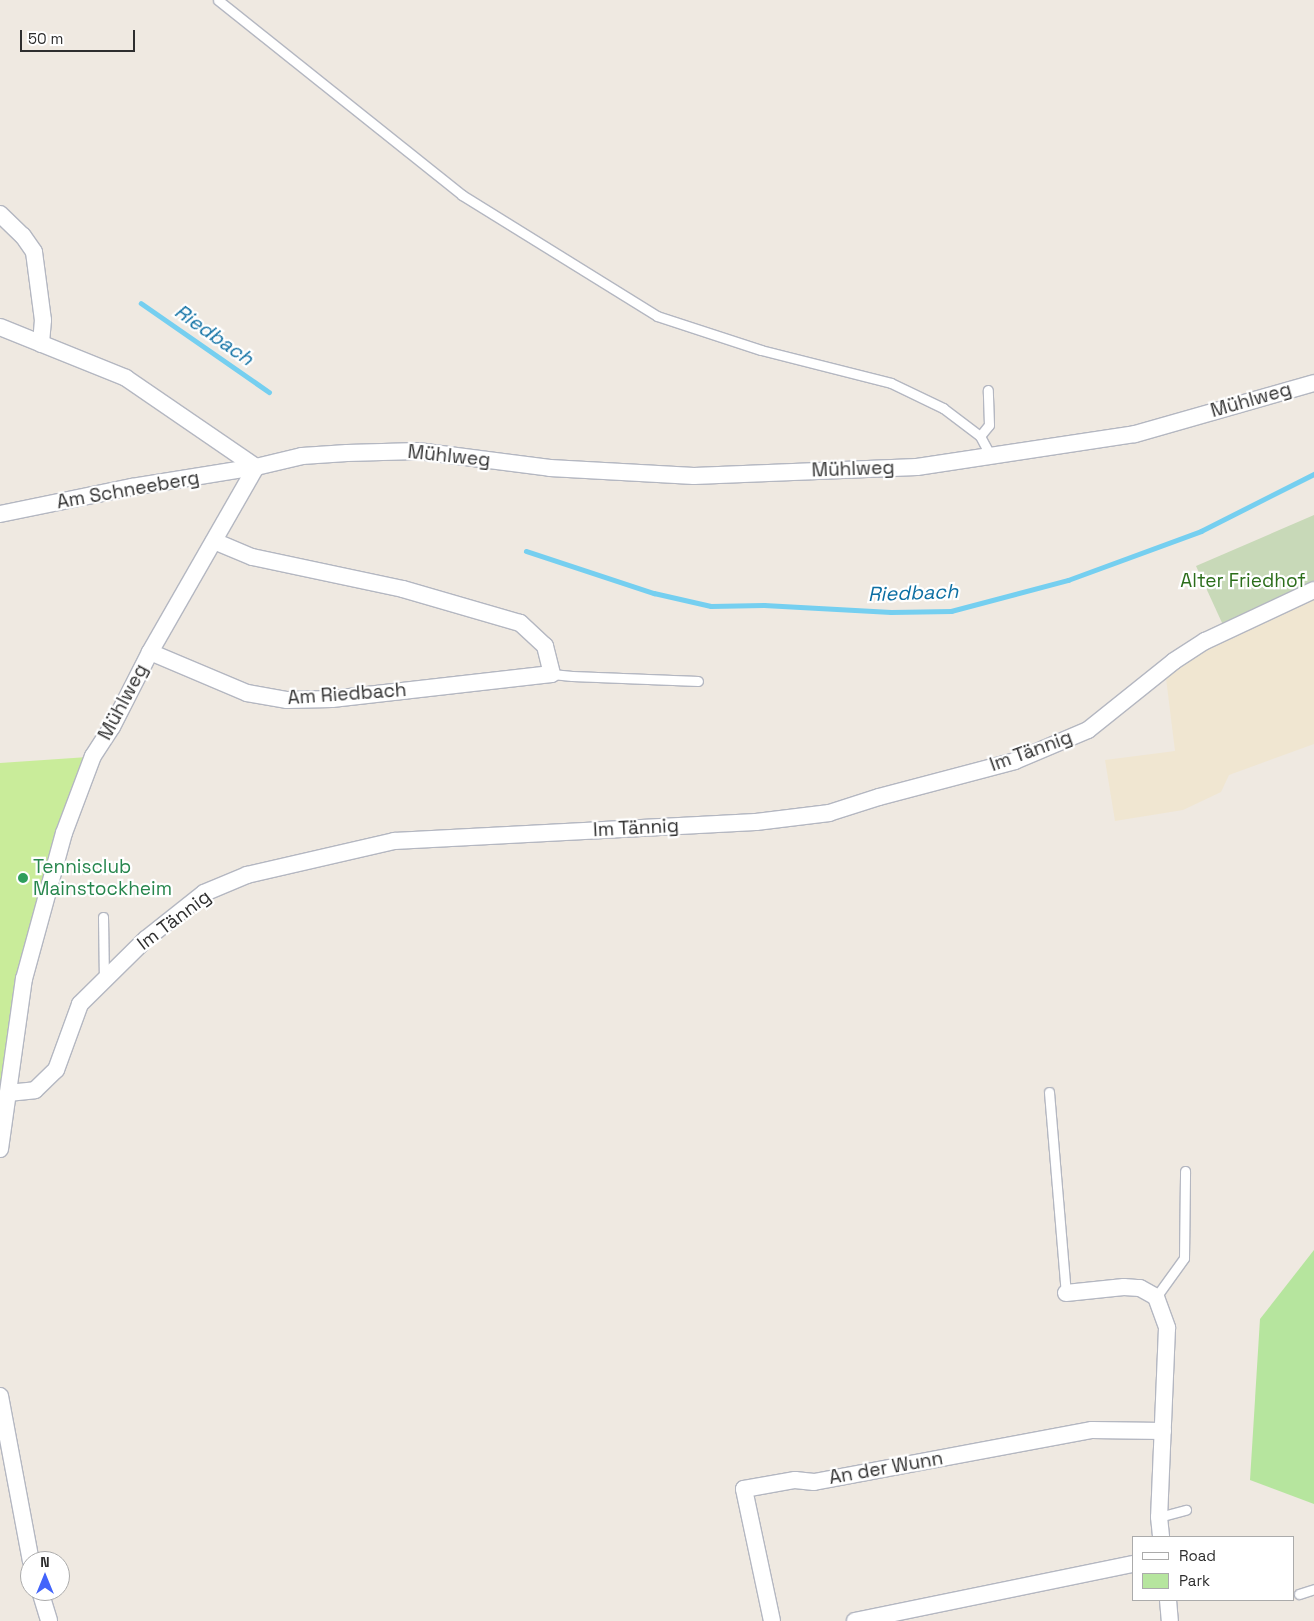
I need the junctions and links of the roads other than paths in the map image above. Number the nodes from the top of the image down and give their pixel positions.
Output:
1 (218, 0) edge
2 (0, 214) edge
3 (0, 327) edge
4 (41, 344) junction
5 (1314, 383) edge
6 (988, 390) dead end
7 (980, 436) junction
8 (992, 457) junction
9 (256, 467) junction
10 (0, 514) edge
11 (214, 541) junction
12 (1314, 590) edge
13 (150, 652) junction
14 (552, 674) junction
15 (698, 681) dead end
16 (103, 916) dead end
17 (104, 980) junction
18 (1049, 1092) dead end
19 (8, 1093) junction
20 (0, 1149) edge
21 (1185, 1171) dead end
22 (1066, 1293) joint
23 (1156, 1297) junction
24 (0, 1396) edge
25 (1163, 1431) junction
26 (1186, 1510) dead end
27 (1159, 1517) junction
28 (1161, 1536) edge
29 (29, 1551) edge
30 (1132, 1564) edge
31 (1314, 1589) edge
32 (1299, 1594) dead end
33 (43, 1601) edge
34 (1168, 1601) edge
35 (49, 1621) edge
36 (772, 1621) edge
37 (855, 1621) edge
38 (1170, 1621) edge

1 - 7 lane
2 - 4 street
3 - 4 street
4 - 9 street
5 - 8 street, Mühlweg
6 - 7 lane
7 - 8 lane
8 - 9 street, Mühlweg
9 - 10 street, Am Schneeberg
9 - 11 street, Mühlweg
11 - 13 street, Mühlweg
11 - 14 street
12 - 17 street, Im Tännig
13 - 14 street, Am Riedbach
13 - 19 street, Mühlweg
14 - 15 lane, Am Riedbach
16 - 17 lane
17 - 19 street, Im Tännig
18 - 22 lane
19 - 20 street, Mühlweg
21 - 23 lane
22 - 23 street
23 - 25 street
24 - 29 street
25 - 27 street
25 - 36 street, An der Wunn
26 - 27 lane
27 - 28 street
30 - 37 street
31 - 32 lane
33 - 35 street
34 - 38 street

